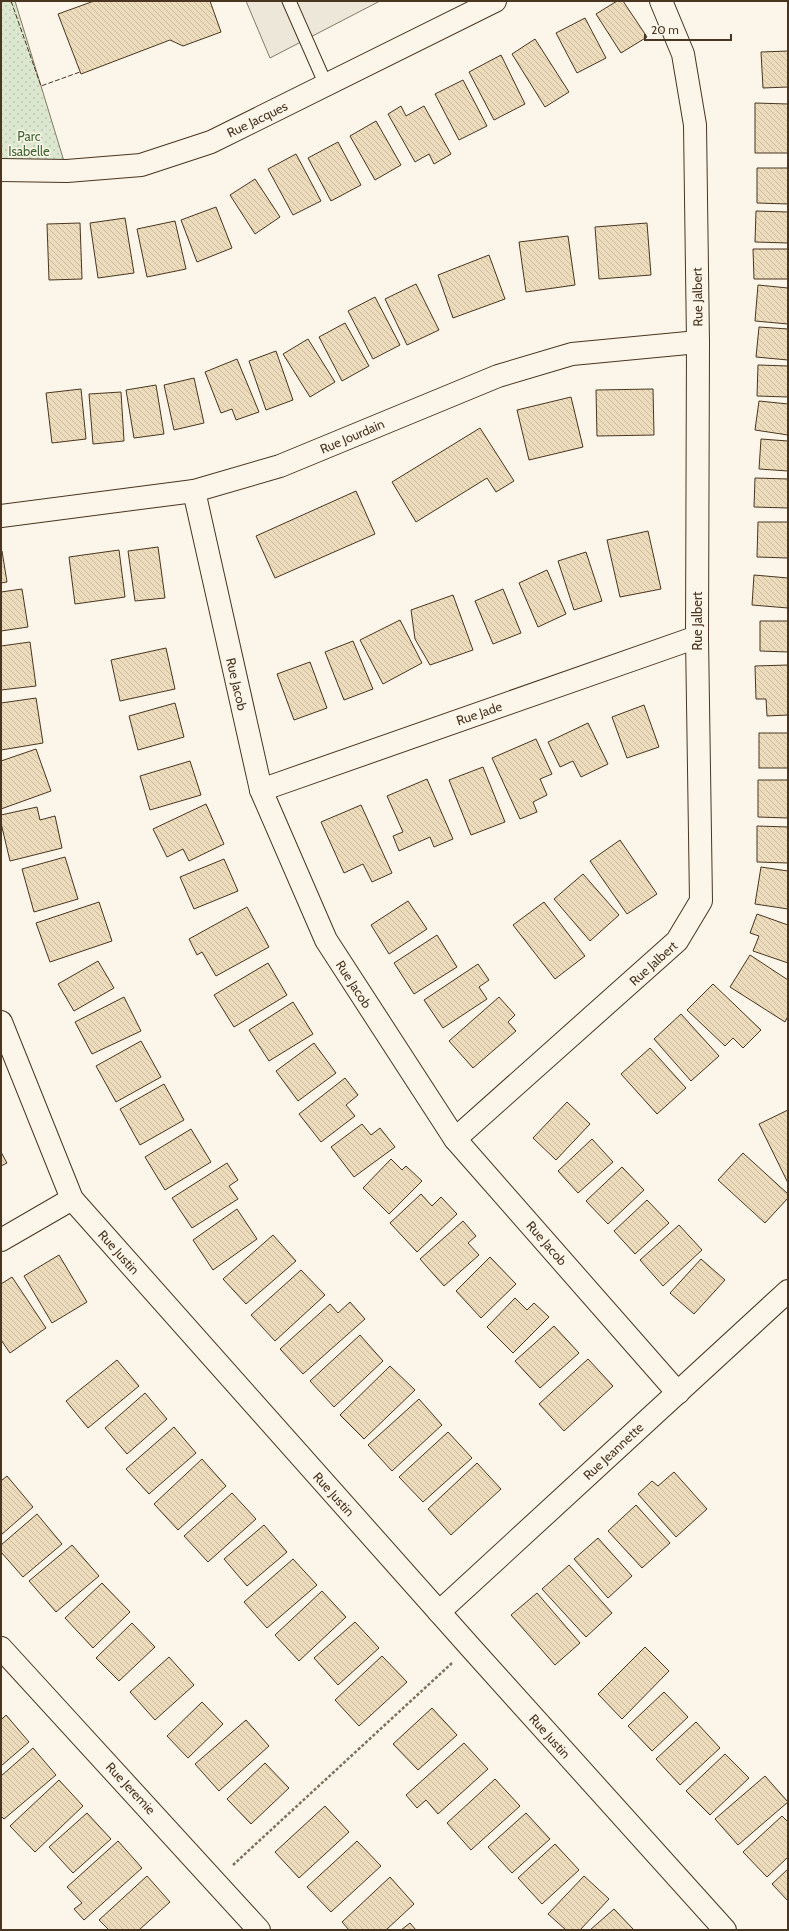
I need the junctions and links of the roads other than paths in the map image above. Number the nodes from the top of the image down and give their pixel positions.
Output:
1 (289, 1) edge
2 (495, 1) edge
3 (661, 1) edge
4 (326, 85) junction
5 (1, 170) edge
6 (698, 342) junction
7 (194, 491) junction
8 (1, 516) edge
9 (697, 637) junction
10 (261, 790) junction
11 (1, 1022) edge
12 (455, 1139) junction
13 (72, 1199) junction
14 (1, 1240) edge
15 (788, 1291) edge
16 (678, 1393) junction
17 (439, 1612) junction
18 (1, 1648) edge
19 (259, 1930) edge
20 (725, 1930) edge

1 - 4 lane
2 - 4 street, Rue Jacques
3 - 6 street, Rue Jalbert
4 - 5 street, Rue Jacques
6 - 7 street, Rue Jourdain
6 - 9 street, Rue Jalbert
7 - 8 street, Rue Jourdain
7 - 10 street, Rue Jacob
9 - 10 street, Rue Jade
9 - 12 street, Rue Jalbert
10 - 12 street, Rue Jacob
11 - 13 street, Rue Justin
12 - 16 street, Rue Jacob
13 - 14 street
13 - 17 street, Rue Justin
15 - 16 street, Rue Jeannette
16 - 17 street, Rue Jeannette
17 - 20 street, Rue Justin
18 - 19 street, Rue Jeremie

